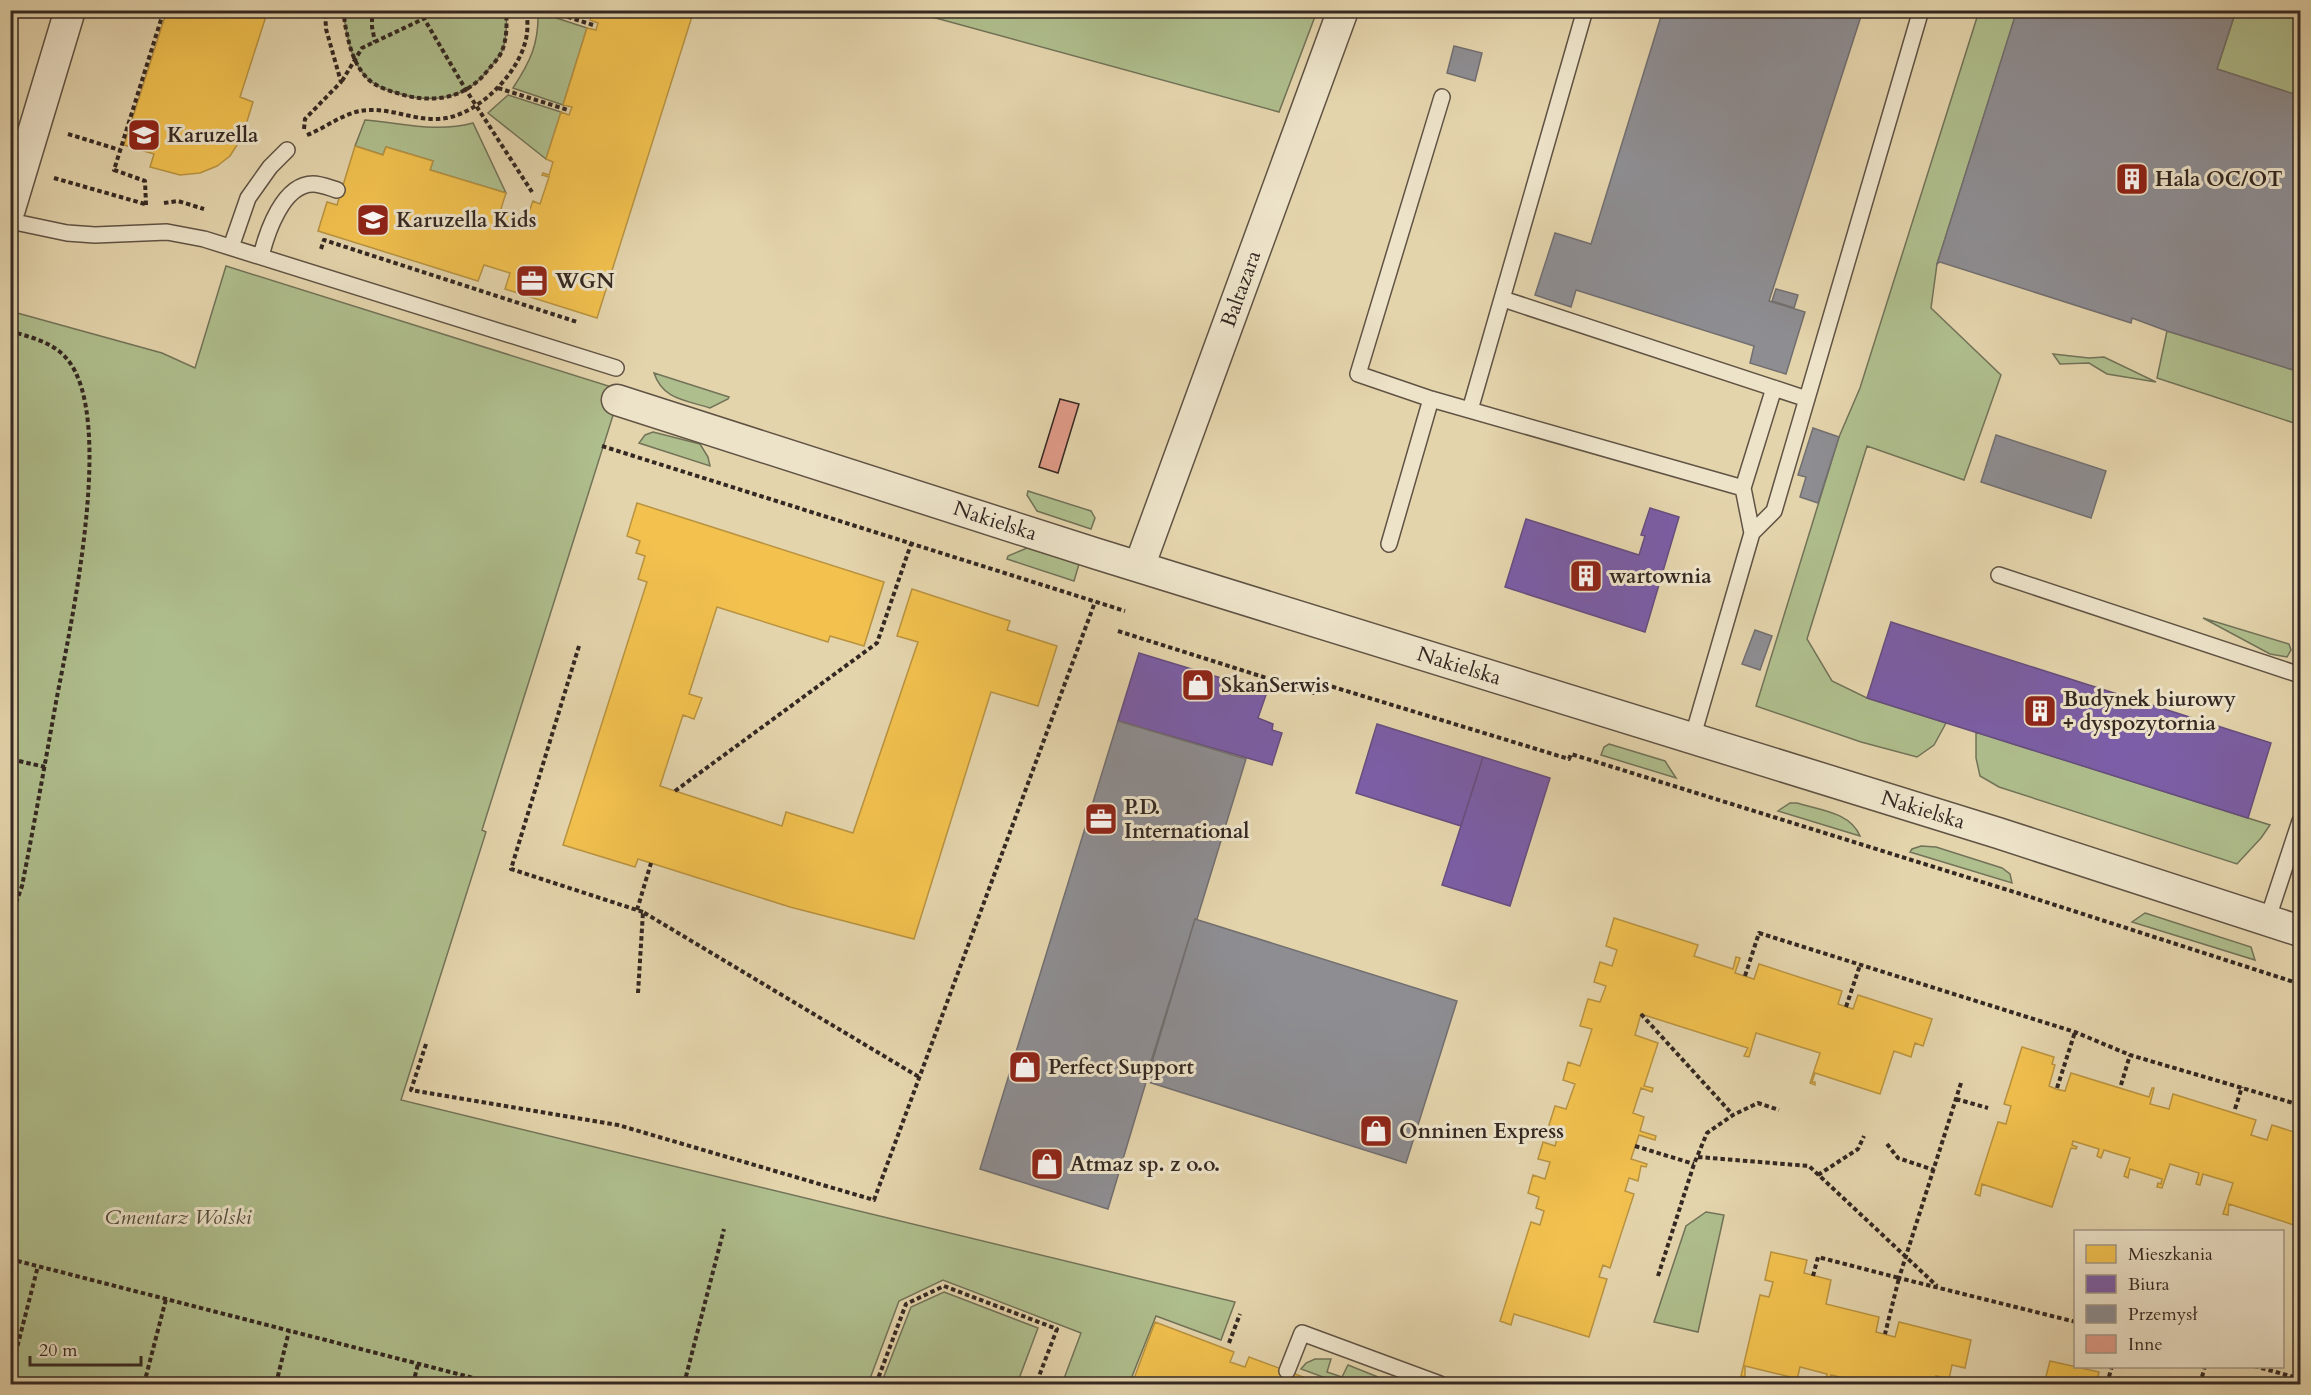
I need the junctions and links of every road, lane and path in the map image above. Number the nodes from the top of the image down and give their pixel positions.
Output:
1 (70, 10) edge
2 (164, 10) edge
3 (325, 10) edge
4 (345, 10) edge
5 (372, 10) edge
6 (419, 10) edge
7 (442, 10) edge
8 (506, 10) edge
9 (527, 10) edge
10 (546, 10) edge
11 (1343, 10) edge
12 (1586, 10) edge
13 (1921, 10) edge
14 (424, 18) junction
15 (593, 25) dead end
16 (375, 42) junction
17 (355, 60) junction
18 (341, 82) junction
19 (498, 87) junction
20 (465, 90) junction
21 (1442, 97) dead end
22 (476, 106) junction
23 (568, 110) dead end
24 (67, 134) dead end
25 (120, 150) junction
26 (287, 150) dead end
27 (337, 190) dead end
28 (532, 192) dead end
29 (146, 205) dead end
30 (10, 209) edge
31 (10, 220) edge
32 (231, 247) junction
33 (261, 256) junction
34 (1503, 299) junction
35 (10, 331) edge
36 (616, 368) dead end
37 (1774, 388) junction
38 (1431, 399) junction
39 (1807, 399) junction
40 (617, 400) dead end
41 (1470, 410) junction
42 (602, 446) dead end
43 (1743, 488) junction
44 (1752, 533) junction
45 (1389, 543) dead end
46 (911, 544) junction
47 (1139, 567) junction
48 (2000, 575) dead end
49 (1095, 602) junction
50 (1125, 611) dead end
51 (1118, 631) dead end
52 (579, 646) dead end
53 (2301, 675) edge
54 (1692, 739) junction
55 (19, 761) dead end
56 (45, 767) junction
57 (675, 791) dead end
58 (2301, 821) edge
59 (651, 863) dead end
60 (637, 910) junction
61 (10, 912) edge
62 (643, 912) junction
63 (2267, 921) junction
64 (2301, 931) edge
65 (1860, 965) junction
66 (1745, 976) dead end
67 (2301, 984) edge
68 (638, 993) dead end
69 (1846, 1007) dead end
70 (1641, 1014) dead end
71 (2075, 1032) junction
72 (426, 1044) dead end
73 (2130, 1055) junction
74 (920, 1077) junction
75 (1961, 1083) dead end
76 (2121, 1085) dead end
77 (2242, 1087) junction
78 (2057, 1088) dead end
79 (1956, 1099) junction
80 (2301, 1105) edge
81 (1988, 1108) dead end
82 (2235, 1109) dead end
83 (1779, 1110) dead end
84 (1733, 1115) junction
85 (1864, 1136) dead end
86 (1887, 1144) dead end
87 (1635, 1146) dead end
88 (1698, 1157) junction
89 (1695, 1164) junction
90 (1934, 1170) junction
91 (1818, 1175) junction
92 (724, 1229) dead end
93 (1906, 1257) junction
94 (10, 1259) edge
95 (38, 1266) junction
96 (1658, 1276) dead end
97 (1813, 1276) dead end
98 (1899, 1278) junction
99 (1938, 1287) junction
100 (166, 1299) junction
101 (1240, 1314) dead end
102 (2074, 1321) edge
103 (289, 1331) junction
104 (1885, 1334) dead end
105 (1229, 1343) dead end
106 (418, 1364) junction
107 (2112, 1368) edge
108 (2204, 1368) edge
109 (2261, 1368) edge
110 (1287, 1371) dead end
111 (10, 1375) edge
112 (2301, 1376) edge
113 (144, 1384) edge
114 (276, 1384) edge
115 (413, 1384) edge
116 (497, 1384) edge
117 (684, 1384) edge
118 (876, 1384) edge
119 (1036, 1384) edge
120 (1440, 1384) edge
121 (2108, 1384) edge
122 (2200, 1384) edge

1 - 30 street
2 - 25 path
3 - 18 path
4 - 17 path
5 - 16 path
6 - 14 path
7 - 14 path
8 - 20 path
9 - 19 path
10 - 15 path
11 - 47 street, Baltazara
12 - 34 lane
13 - 39 lane
14 - 16 path
14 - 20 path
16 - 17 path
17 - 18 path
17 - 20 path
18 - 22 path
19 - 22 path
19 - 23 path
20 - 22 path
21 - 38 lane
22 - 28 path
24 - 25 path
25 - 29 path
26 - 32 lane
27 - 33 lane
31 - 32 lane
32 - 33 lane
33 - 36 lane
34 - 37 lane
34 - 41 lane
35 - 56 path
37 - 39 lane
37 - 43 lane
38 - 41 lane
38 - 45 lane
39 - 44 lane
40 - 47 street, Nakielska
41 - 43 lane
42 - 46 path
43 - 44 lane
44 - 54 lane
46 - 49 path
46 - 57 path
47 - 54 street, Nakielska
48 - 53 lane
49 - 50 path
49 - 74 path
51 - 67 path
52 - 60 path
54 - 63 street, Nakielska
55 - 56 path
56 - 61 path
58 - 63 lane
59 - 60 path
60 - 62 path
62 - 68 path
62 - 74 path
63 - 64 street, Nakielska
65 - 66 path
65 - 69 path
65 - 71 path
70 - 84 path
71 - 73 path
71 - 78 path
72 - 74 path
73 - 76 path
73 - 77 path
75 - 79 path
77 - 80 path
77 - 82 path
79 - 81 path
79 - 90 path
83 - 84 path
84 - 88 path
85 - 91 path
86 - 90 path
87 - 89 path
88 - 89 path
88 - 91 path
89 - 96 path
90 - 93 path
91 - 93 path
92 - 117 path
93 - 98 path
93 - 99 path
94 - 95 path
95 - 100 path
95 - 111 path
97 - 98 path
98 - 99 path
98 - 104 path
99 - 102 path
100 - 103 path
100 - 113 path
101 - 105 path
103 - 106 path
103 - 114 path
106 - 115 path
106 - 116 path
107 - 121 path
108 - 122 path
109 - 112 path
110 - 120 lane
118 - 119 path

